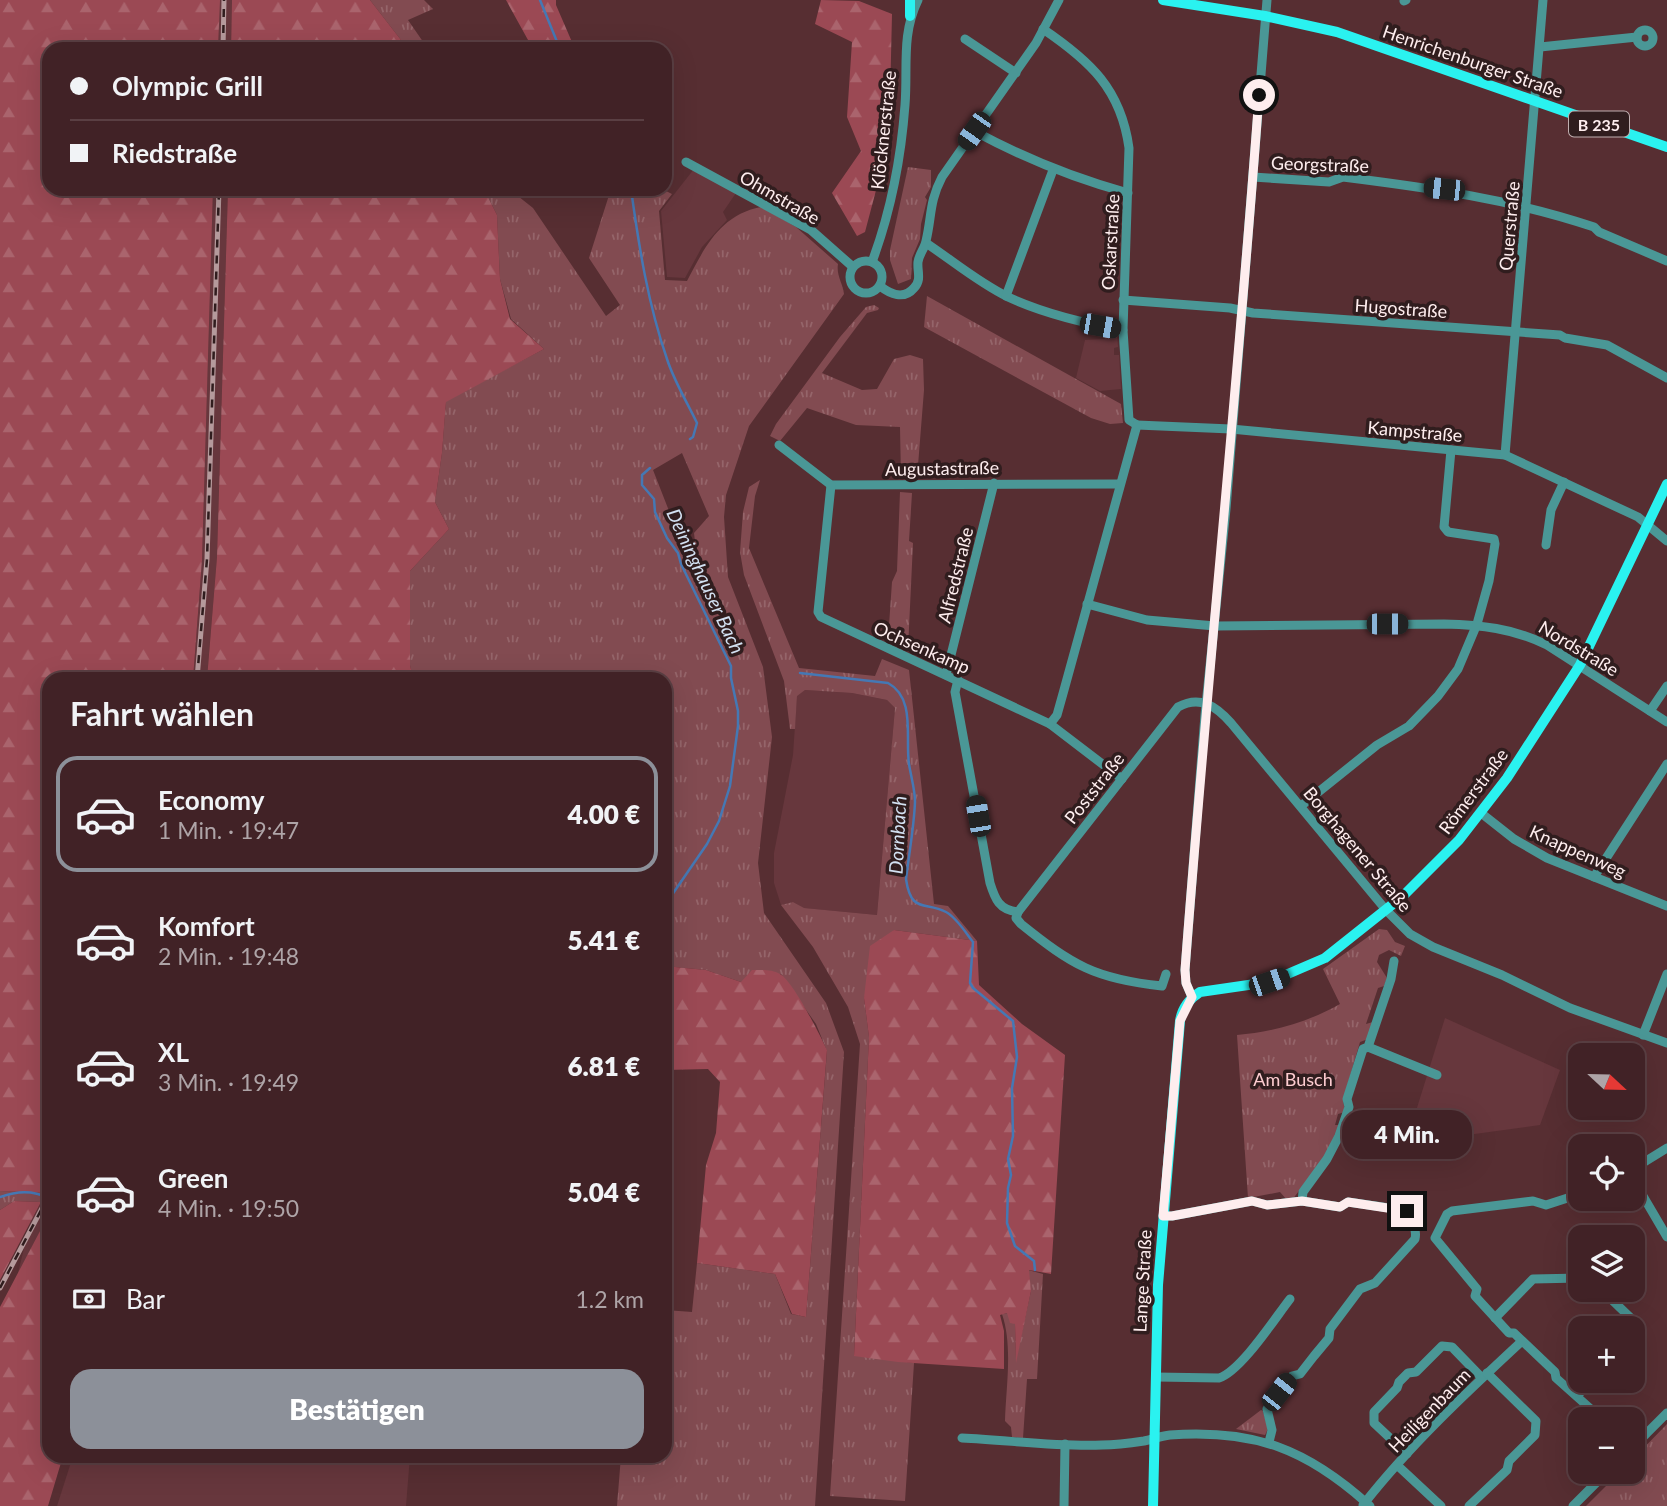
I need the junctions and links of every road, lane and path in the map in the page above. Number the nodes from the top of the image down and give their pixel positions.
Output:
1 (910, 0) edge
2 (918, 0) edge
3 (1059, 0) edge
4 (1163, 0) edge
5 (1267, 0) edge
6 (1543, 0) edge
7 (910, 16) junction
8 (1265, 16) junction
9 (1043, 29) junction
10 (1637, 37) dead end
11 (965, 39) dead end
12 (1540, 47) junction
13 (1016, 73) junction
14 (1536, 102) junction
15 (974, 131) junction
16 (1667, 147) edge
17 (686, 162) dead end
18 (1053, 170) junction
19 (1253, 177) junction
20 (1126, 192) junction
21 (1526, 207) junction
22 (926, 243) junction
23 (1667, 261) edge
24 (872, 262) junction
25 (853, 267) junction
26 (880, 286) junction
27 (1006, 296) junction
28 (1123, 300) junction
29 (1241, 311) junction
30 (1123, 330) junction
31 (1516, 332) junction
32 (1667, 378) edge
33 (1137, 425) junction
34 (1231, 429) junction
35 (779, 445) dead end
36 (1451, 450) junction
37 (1505, 455) junction
38 (1564, 482) junction
39 (994, 483) junction
40 (1120, 484) junction
41 (1667, 484) edge
42 (831, 485) junction
43 (1648, 525) junction
44 (1667, 541) edge
45 (1546, 545) dead end
46 (1087, 604) junction
47 (1477, 625) junction
48 (1215, 626) junction
49 (1580, 665) junction
50 (946, 675) junction
51 (958, 680) junction
52 (1667, 686) edge
53 (1207, 703) junction
54 (1650, 711) junction
55 (1667, 722) edge
56 (1050, 724) junction
57 (1667, 765) edge
58 (1122, 779) junction
59 (1301, 806) junction
60 (1481, 813) junction
61 (1594, 877) junction
62 (1667, 906) edge
63 (1386, 910) junction
64 (1018, 912) junction
65 (1394, 961) dead end
66 (1166, 974) dead end
67 (1667, 974) edge
68 (1192, 997) junction
69 (1643, 1035) junction
70 (1667, 1043) edge
71 (1368, 1047) junction
72 (1437, 1075) dead end
73 (1667, 1147) edge
74 (1645, 1161) edge
75 (1568, 1198) edge
76 (1645, 1199) edge
77 (1302, 1201) junction
78 (1163, 1216) junction
79 (1667, 1237) edge
80 (1568, 1278) edge
81 (1290, 1298) dead end
82 (1614, 1302) edge
83 (1629, 1316) edge
84 (1495, 1318) junction
85 (1522, 1341) junction
86 (1485, 1376) junction
87 (1156, 1377) junction
88 (1580, 1393) edge
89 (1577, 1396) junction
90 (1589, 1407) edge
91 (1667, 1413) edge
92 (1645, 1435) edge
93 (962, 1438) dead end
94 (1155, 1438) junction
95 (1269, 1442) junction
96 (1065, 1444) junction
97 (1407, 1454) junction
98 (1398, 1465) junction
99 (1595, 1484) edge
100 (1366, 1505) edge
101 (1063, 1506) edge
102 (1153, 1506) edge
103 (1441, 1506) edge
104 (1469, 1506) edge
105 (1573, 1506) edge

1 - 7 main road
2 - 7 street, Klöcknerstraße
3 - 9 street
4 - 8 main road, B 235
5 - 8 street
6 - 12 street, Querstraße
7 - 24 street, Klöcknerstraße
8 - 14 main road, Henrichenburger Straße / B 235
8 - 19 street
9 - 13 street
9 - 20 street, Oskarstraße
10 - 12 street
11 - 13 street
12 - 14 street, Querstraße
13 - 15 street
14 - 16 main road, Henrichenburger Straße / B 235
14 - 21 street, Querstraße
15 - 18 street
15 - 22 street
17 - 25 street, Ohmstraße
18 - 20 street
18 - 27 street
19 - 21 street, Georgstraße
19 - 29 street
20 - 28 street, Oskarstraße
21 - 23 street, Georgstraße
21 - 31 street, Querstraße
22 - 26 street
22 - 27 street
24 - 25 street
24 - 26 street
25 - 26 street
27 - 30 street
28 - 29 street, Hugostraße
28 - 30 street, Oskarstraße
29 - 31 street, Hugostraße
29 - 34 street
30 - 33 street, Oskarstraße
31 - 32 street, Hugostraße
31 - 37 street, Querstraße
33 - 34 street, Kampstraße
33 - 40 street
34 - 36 street, Kampstraße
34 - 48 street
35 - 42 street
36 - 37 street, Kampstraße
36 - 47 street
37 - 38 street, Kampstraße
38 - 43 street, Kampstraße
38 - 45 street
39 - 40 street, Augustastraße
39 - 42 street, Augustastraße
39 - 50 street, Alfredstraße
40 - 46 street
41 - 43 main road, Römerstraße
42 - 50 street, Ochsenkamp
43 - 44 street, Kampstraße
43 - 49 main road, Römerstraße
46 - 48 street, Nordstraße
46 - 56 street
47 - 48 street, Nordstraße
47 - 49 street, Nordstraße
47 - 59 street
48 - 53 street
49 - 54 street, Nordstraße
49 - 60 main road, Römerstraße
50 - 51 street, Ochsenkamp
51 - 56 street, Ochsenkamp
51 - 64 street
52 - 54 street
53 - 58 street, Poststraße
53 - 59 street, Borghagener Straße
53 - 68 street
54 - 55 street, Nordstraße
56 - 58 street, Ochsenkamp
57 - 61 street
58 - 64 street, Poststraße
59 - 63 street, Borghagener Straße
60 - 61 street, Knappenweg
60 - 63 main road, Römerstraße
61 - 62 street, Knappenweg
63 - 68 main road, Römerstraße
63 - 69 street, Borghagener Straße
64 - 66 street
65 - 71 street
67 - 69 street
68 - 78 main road, Lange Straße
69 - 70 street, Borghagener Straße
71 - 72 street
71 - 77 street
73 - 74 street
75 - 84 street
76 - 79 street
77 - 78 street
77 - 95 street
78 - 87 main road, Lange Straße
80 - 84 street
81 - 87 street
82 - 83 street
84 - 85 street
85 - 86 street, Heiligenbaum
85 - 89 street
86 - 97 street, Heiligenbaum
86 - 97 street
86 - 104 street
87 - 94 main road, Lange Straße
88 - 89 street
89 - 90 street
91 - 92 street
93 - 96 street
94 - 95 street
94 - 96 street
94 - 102 main road, Lange Straße
95 - 100 street
96 - 101 street
97 - 98 street, Heiligenbaum
98 - 100 street, Heiligenbaum
98 - 103 street
99 - 105 street

